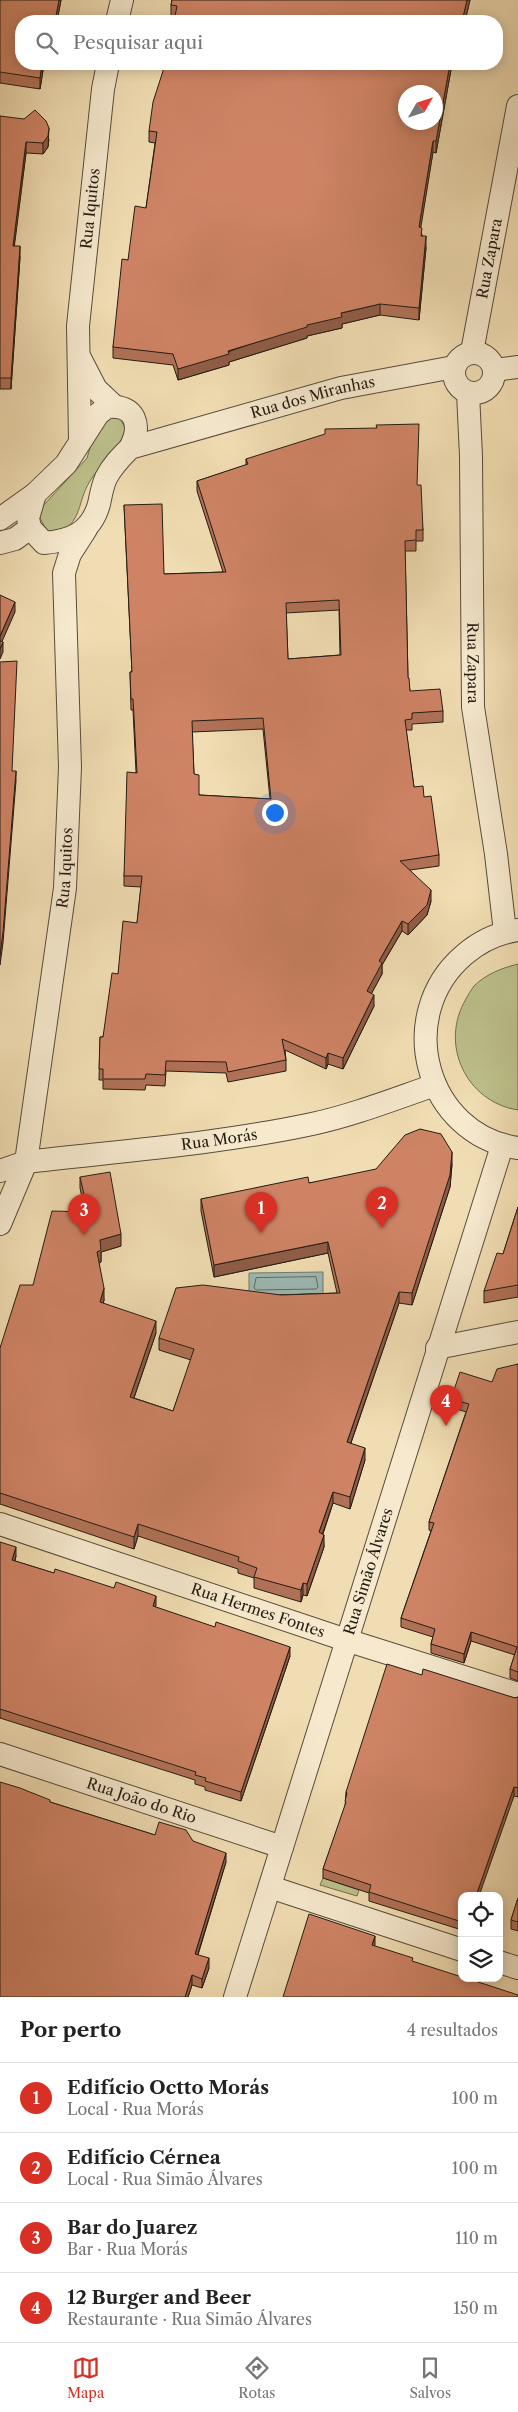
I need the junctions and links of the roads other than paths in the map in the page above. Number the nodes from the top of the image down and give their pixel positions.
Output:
1 (122, 0) edge
2 (118, 15) edge
3 (107, 70) edge
4 (518, 106) edge
5 (472, 352) junction
6 (77, 353) junction
7 (454, 366) junction
8 (518, 367) edge
9 (494, 370) junction
10 (468, 393) junction
11 (114, 406) junction
12 (136, 420) junction
13 (173, 435) junction
14 (80, 440) junction
15 (130, 448) junction
16 (35, 494) junction
17 (0, 519) edge
18 (86, 530) junction
19 (36, 536) junction
20 (0, 543) edge
21 (64, 573) junction
22 (512, 931) edge
23 (435, 1085) junction
24 (510, 1147) edge
25 (26, 1162) junction
26 (0, 1171) edge
27 (0, 1224) edge
28 (518, 1332) edge
29 (437, 1348) junction
30 (0, 1524) edge
31 (346, 1640) junction
32 (518, 1694) edge
33 (0, 1754) edge
34 (282, 1847) junction
35 (270, 1887) junction
36 (458, 1949) edge
37 (503, 1963) edge
38 (518, 1968) edge
39 (235, 1997) edge

1 - 2 street
3 - 6 street, Rua Iquitos
4 - 5 street, Rua Zapara
5 - 7 street
5 - 9 street
6 - 11 street, Rua Iquitos
6 - 14 street, Rua Iquitos
7 - 10 street
7 - 13 street, Rua dos Miranhas
8 - 9 street
9 - 10 street
10 - 22 street, Rua Zapara
11 - 12 street, Rua Iquitos
11 - 14 street
12 - 13 street
12 - 15 street
13 - 15 street, Rua dos Miranhas
14 - 16 street
15 - 18 street, Rua Iquitos
16 - 17 street
16 - 19 street
18 - 19 street
18 - 21 street, Rua Iquitos
19 - 20 street
19 - 21 street, Rua Iquitos
21 - 25 street, Rua Iquitos
22 - 23 street
23 - 24 street
23 - 25 street, Rua Morás
24 - 29 street, Rua Simão Álvares
25 - 26 street, Rua Morás
25 - 27 street, Rua Iquitos
28 - 29 street
29 - 31 street, Rua Simão Álvares
30 - 31 street, Rua Hermes Fontes
31 - 32 street, Rua Hermes Fontes
31 - 34 street, Rua Simão Álvares
33 - 34 street, Rua João do Rio
34 - 35 street, Rua Simão Álvares
35 - 36 street
35 - 39 street, Rua Simão Álvares
37 - 38 street

